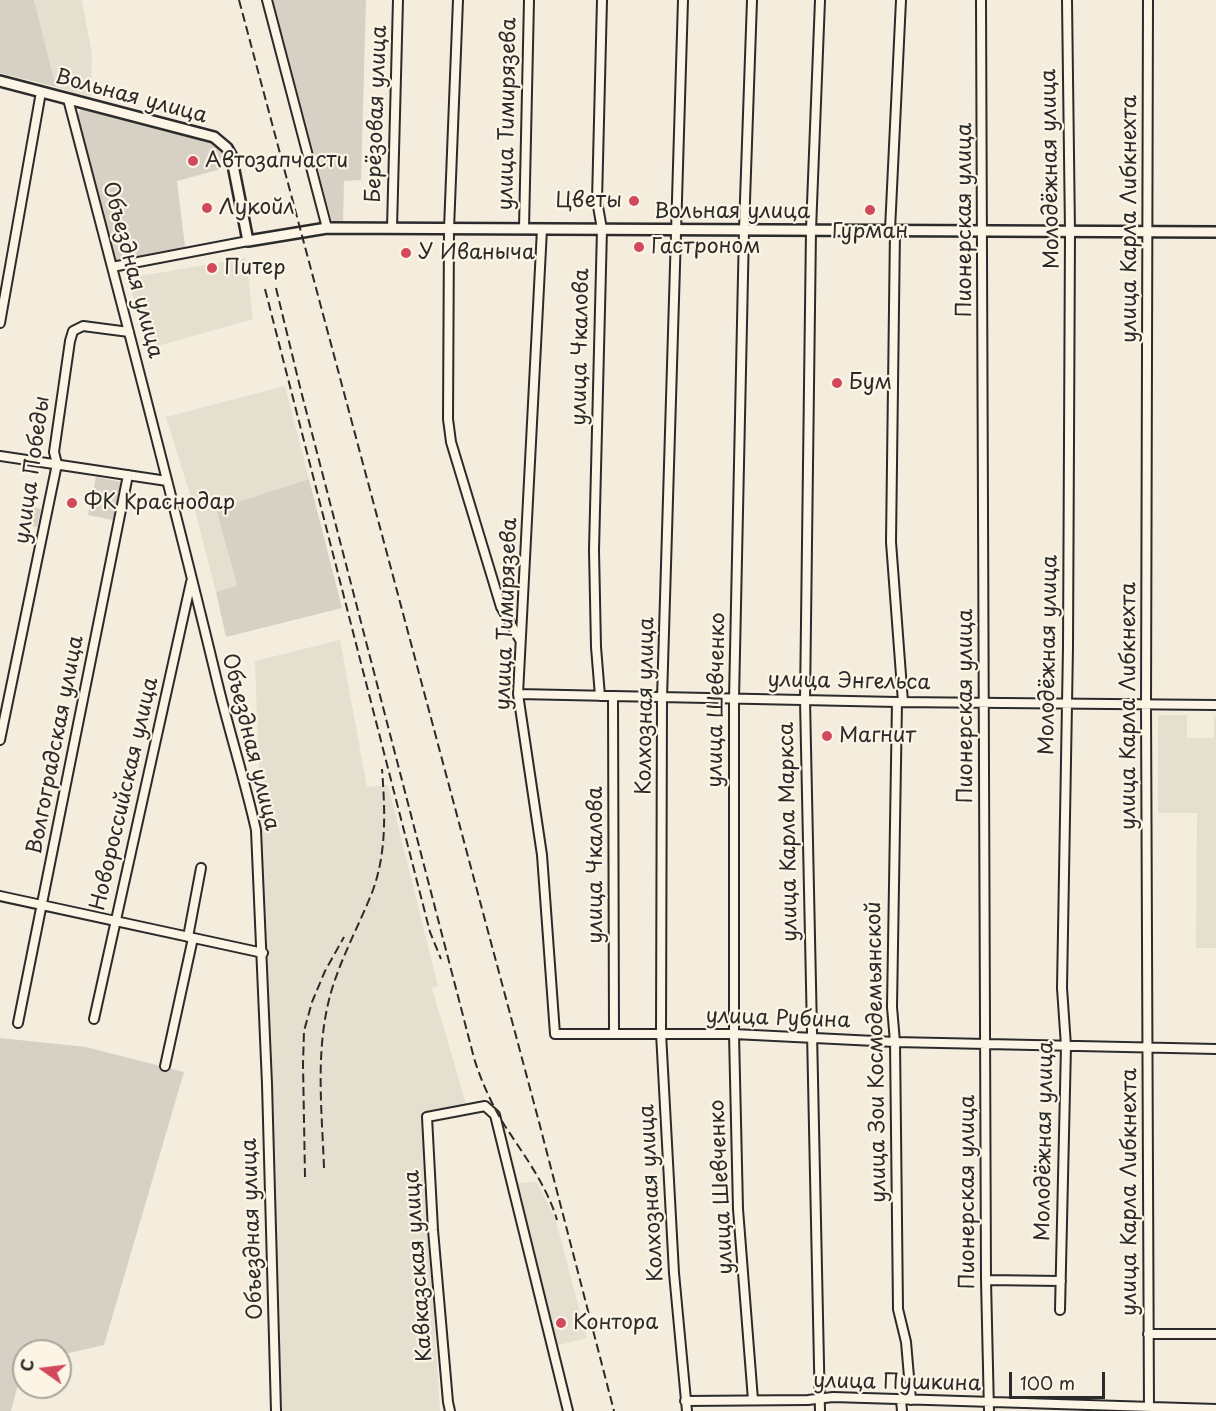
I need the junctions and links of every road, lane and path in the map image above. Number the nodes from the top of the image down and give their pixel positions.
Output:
1 (267, 0) edge
2 (399, 0) edge
3 (458, 0) edge
4 (529, 0) edge
5 (602, 0) edge
6 (683, 0) edge
7 (752, 0) edge
8 (820, 0) edge
9 (901, 0) edge
10 (981, 0) edge
11 (1067, 0) edge
12 (1148, 0) edge
13 (0, 81) edge
14 (41, 92) junction
15 (68, 99) junction
16 (327, 228) junction
17 (392, 228) junction
18 (524, 228) junction
19 (449, 229) junction
20 (542, 229) junction
21 (602, 229) junction
22 (744, 229) junction
23 (676, 230) junction
24 (811, 230) junction
25 (892, 230) junction
26 (983, 231) junction
27 (1070, 232) junction
28 (1148, 232) junction
29 (1216, 232) edge
30 (248, 241) junction
31 (112, 267) junction
32 (0, 323) edge
33 (129, 332) junction
34 (0, 456) edge
35 (57, 464) junction
36 (128, 475) junction
37 (167, 481) junction
38 (192, 578) junction
39 (521, 641) junction
40 (518, 694) junction
41 (600, 696) junction
42 (614, 697) junction
43 (662, 698) junction
44 (734, 699) junction
45 (805, 700) junction
46 (900, 702) junction
47 (984, 702) junction
48 (1066, 705) junction
49 (1146, 705) junction
50 (1216, 705) edge
51 (0, 740) edge
52 (201, 868) dead end
53 (0, 896) edge
54 (42, 905) junction
55 (115, 922) junction
56 (190, 937) junction
57 (263, 952) junction
58 (94, 1019) dead end
59 (18, 1023) dead end
60 (661, 1033) junction
61 (555, 1034) joint
62 (614, 1034) junction
63 (734, 1034) junction
64 (811, 1039) junction
65 (895, 1042) junction
66 (986, 1044) junction
67 (1066, 1046) junction
68 (1147, 1049) junction
69 (1216, 1049) edge
70 (165, 1066) dead end
71 (986, 1280) junction
72 (1061, 1281) junction
73 (1060, 1310) dead end
74 (1148, 1334) junction
75 (1216, 1334) edge
76 (819, 1398) junction
77 (753, 1400) junction
78 (902, 1400) junction
79 (910, 1400) junction
80 (685, 1401) junction
81 (988, 1407) edge
82 (1065, 1408) edge
83 (1216, 1408) edge
84 (1149, 1409) edge
85 (1191, 1410) edge
86 (276, 1411) edge
87 (450, 1411) edge
88 (568, 1411) edge
89 (687, 1411) edge
90 (820, 1411) edge
91 (902, 1411) edge

1 - 16 street
2 - 17 street, Берёзовая улица
3 - 19 street
4 - 18 street, улица Тимирязева
5 - 21 street, улица Чкалова
6 - 23 street, Колхозная улица
7 - 22 street, улица Шевченко
8 - 24 street, улица Карла Маркса
9 - 25 street, улица Зои Космодемьянской
10 - 26 street, Пионерская улица
11 - 27 street, Молодёжная улица
12 - 28 street, улица Карла Либкнехта
13 - 14 main road, Вольная улица
14 - 15 main road, Вольная улица
14 - 32 street
15 - 30 main road, Вольная улица
15 - 31 street, Объездная улица
16 - 17 main road, Вольная улица
16 - 30 main road, Вольная улица
17 - 19 main road, Вольная улица
18 - 19 main road, Вольная улица
18 - 20 main road, Вольная улица
19 - 39 street
20 - 21 main road, Вольная улица
20 - 39 street, улица Тимирязева
21 - 23 main road, Вольная улица
21 - 41 street, улица Чкалова
22 - 23 main road, Вольная улица
22 - 24 main road, Вольная улица
22 - 44 street, улица Шевченко
23 - 43 street, Колхозная улица
24 - 25 main road, Вольная улица
24 - 45 street, улица Карла Маркса
25 - 26 main road, Вольная улица
25 - 46 street, улица Зои Космодемьянской
26 - 27 main road, Вольная улица
26 - 47 street, Пионерская улица
27 - 28 main road, Вольная улица
27 - 48 street, Молодёжная улица
28 - 29 main road, Вольная улица
28 - 49 street, улица Карла Либкнехта
30 - 31 street, Вольная улица
31 - 33 street, Объездная улица
33 - 35 street, улица Победы
33 - 37 street, Объездная улица
34 - 35 street
35 - 36 street
35 - 51 street, улица Победы
36 - 37 street
36 - 54 street, Волгоградская улица
37 - 38 street, Объездная улица
38 - 55 street, Новороссийская улица
38 - 57 street, Объездная улица
39 - 40 street, улица Тимирязева
40 - 41 street, улица Энгельса
40 - 61 street, улица Тимирязева
41 - 42 street, улица Энгельса
42 - 43 street, улица Энгельса
42 - 62 street, улица Чкалова
43 - 44 street, улица Энгельса
43 - 60 street, Колхозная улица
44 - 45 street, улица Энгельса
44 - 63 street, улица Шевченко
45 - 46 street, улица Энгельса
45 - 64 street, улица Карла Маркса
46 - 47 street, улица Энгельса
46 - 65 street, улица Зои Космодемьянской
47 - 48 street, улица Энгельса
47 - 66 street, Пионерская улица
48 - 49 street, улица Энгельса
48 - 67 street, Молодёжная улица
49 - 50 street, улица Энгельса
49 - 68 street, улица Карла Либкнехта
52 - 56 street
53 - 54 street
54 - 55 street
54 - 59 street, Волгоградская улица
55 - 56 street
55 - 58 street, Новороссийская улица
56 - 57 street
56 - 70 street
57 - 86 street, Объездная улица
60 - 62 street, улица Рубина
60 - 63 street, улица Рубина
60 - 80 street, Колхозная улица
61 - 62 street, улица Рубина
63 - 64 street, улица Рубина
63 - 77 street, улица Шевченко
64 - 65 street, улица Рубина
64 - 76 street, улица Карла Маркса
65 - 66 street, улица Рубина
65 - 79 street, улица Зои Космодемьянской
66 - 67 street, улица Рубина
66 - 71 street, Пионерская улица
67 - 68 street, улица Рубина
67 - 72 street, Молодёжная улица
68 - 69 street, улица Рубина
68 - 74 street, улица Карла Либкнехта
71 - 72 street
71 - 81 street, Пионерская улица
72 - 73 street, Молодёжная улица
74 - 75 street
74 - 84 street, улица Карла Либкнехта
76 - 77 street, улица Пушкина
76 - 78 street, улица Пушкина
76 - 90 street, улица Карла Маркса
77 - 80 street, улица Пушкина
78 - 79 street, улица Пушкина
78 - 91 street
79 - 81 street, улица Пушкина
80 - 89 street, Колхозная улица
81 - 82 street, улица Пушкина
82 - 84 street, улица Пушкина
83 - 85 street, улица Пушкина
84 - 85 street, улица Пушкина
87 - 88 street, Кавказская улица

